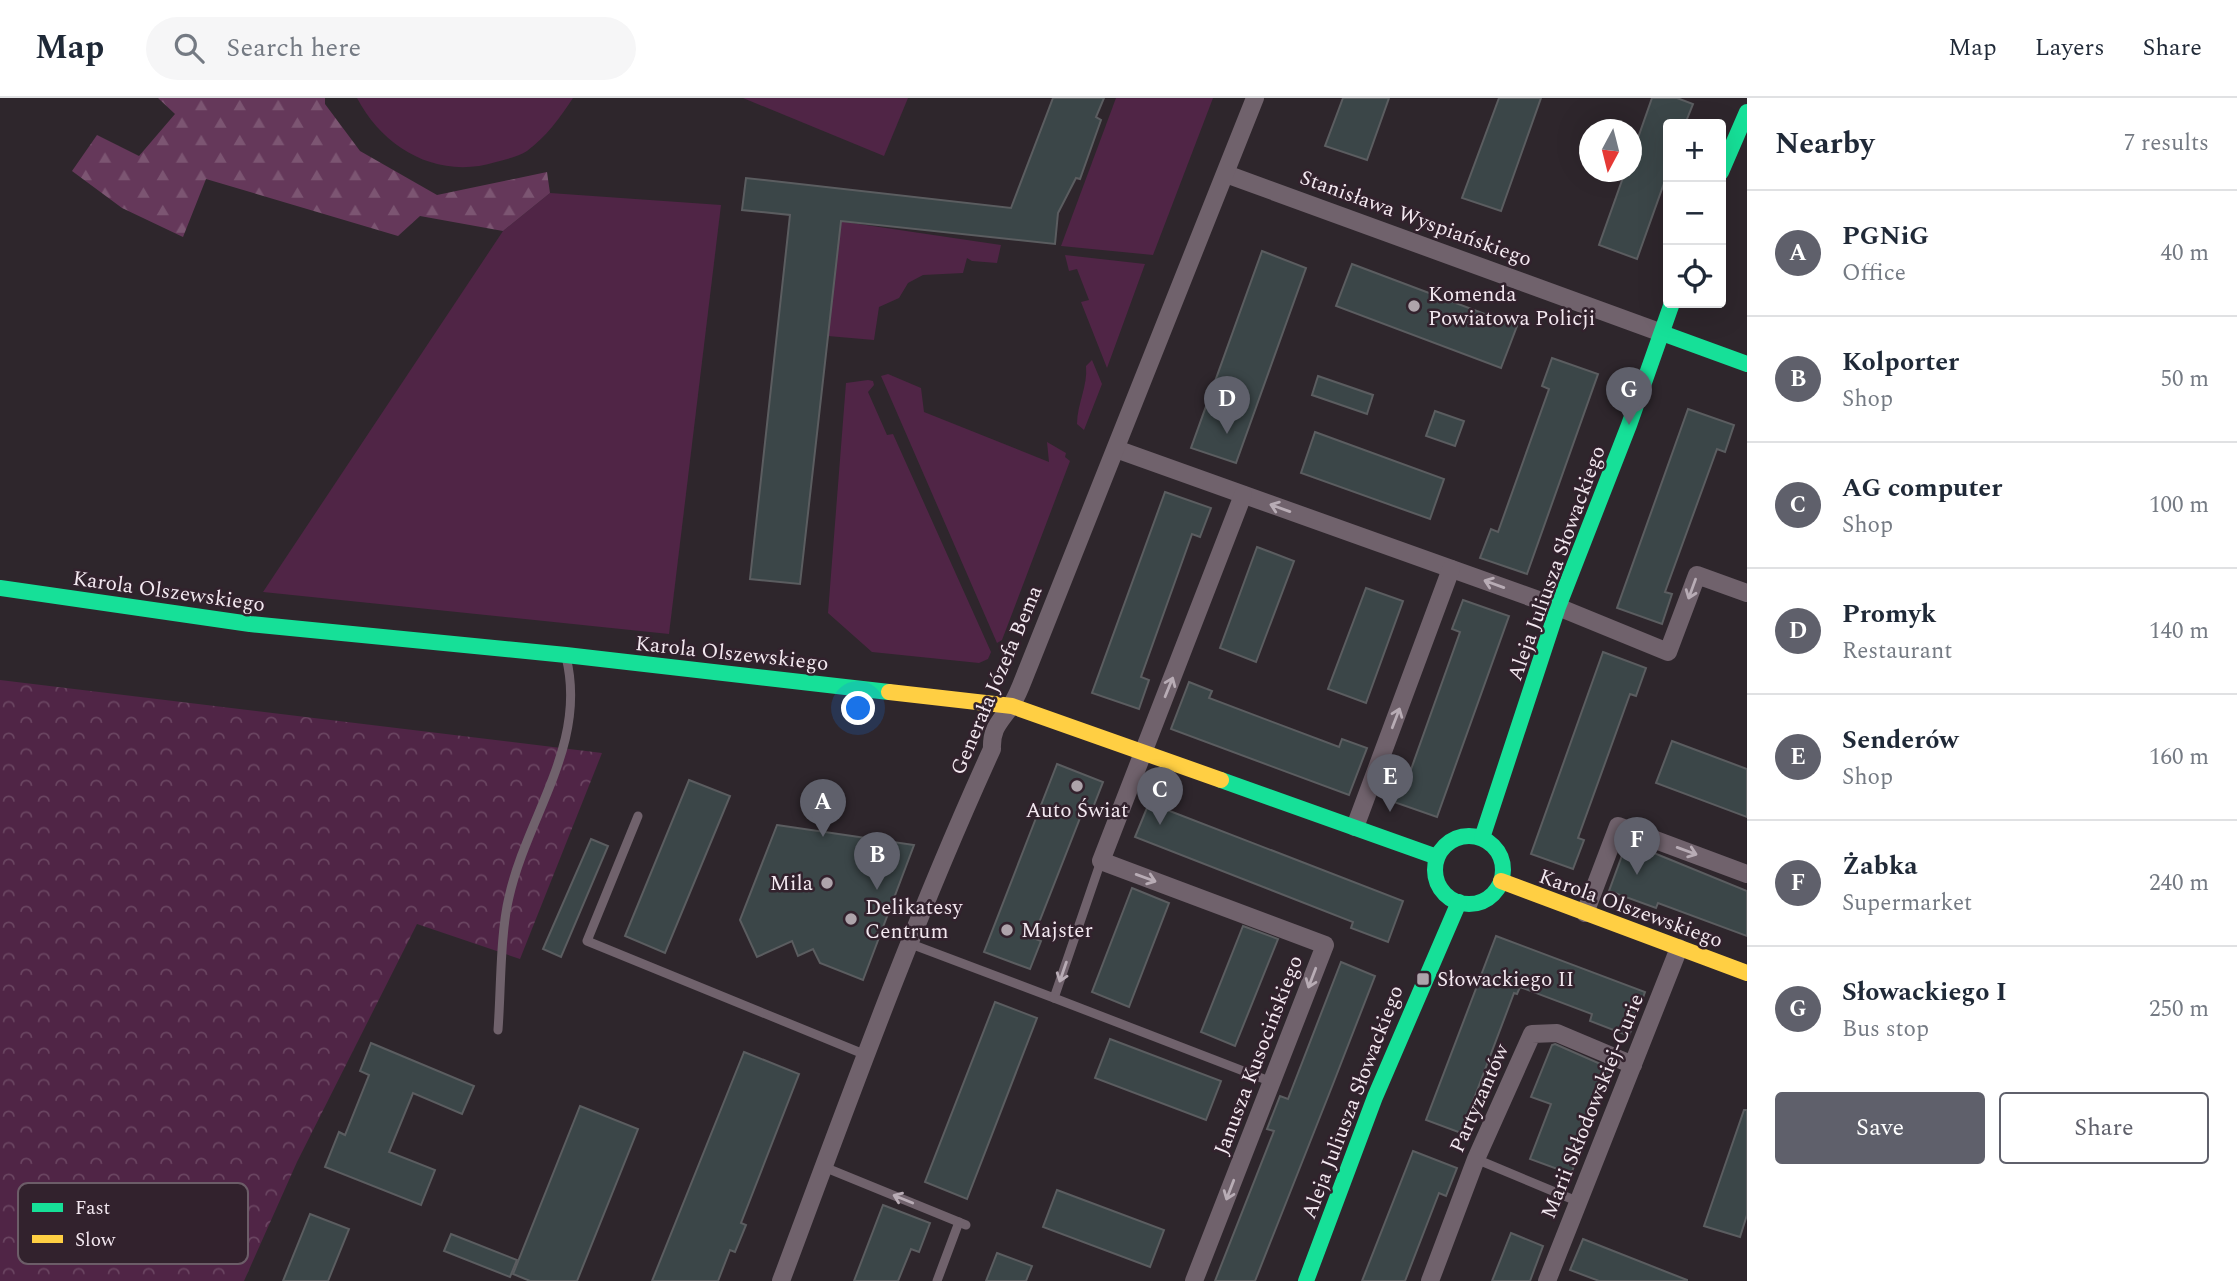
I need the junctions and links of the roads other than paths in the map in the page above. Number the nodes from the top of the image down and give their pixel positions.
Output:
1 (1255, 98) edge
2 (1747, 112) edge
3 (1726, 160) edge
4 (1226, 174) junction
5 (1670, 308) edge
6 (1662, 333) junction
7 (1747, 364) edge
8 (1116, 450) junction
9 (1243, 495) junction
10 (1451, 569) junction
11 (0, 588) edge
12 (1747, 593) edge
13 (1558, 607) junction
14 (566, 655) junction
15 (1012, 706) junction
16 (1145, 751) junction
17 (638, 816) dead end
18 (1354, 827) junction
19 (1482, 838) junction
20 (1437, 856) junction
21 (1101, 861) junction
22 (1747, 874) edge
23 (1501, 881) junction
24 (1459, 902) junction
25 (1585, 913) junction
26 (911, 944) junction
27 (1679, 948) junction
28 (1747, 973) edge
29 (1054, 998) junction
30 (498, 1030) dead end
31 (866, 1055) junction
32 (1633, 1065) junction
33 (1272, 1082) junction
34 (1476, 1158) junction
35 (824, 1167) junction
36 (1579, 1202) junction
37 (781, 1281) edge
38 (937, 1281) edge
39 (1194, 1281) edge
40 (1306, 1281) edge
41 (1430, 1281) edge
42 (1547, 1281) edge

1 - 4 street, Generała Józefa Bema
2 - 3 street
4 - 6 street, Stanisława Wyspiańskiego
4 - 8 street, Generała Józefa Bema
5 - 6 street, Aleja Juliusza Słowackiego
6 - 7 street, Stanisława Wyspiańskiego
6 - 13 street, Aleja Juliusza Słowackiego
8 - 9 street
8 - 15 street, Generała Józefa Bema
10 -> 9 street
16 -> 9 street
13 -> 10 street
18 -> 10 street
11 - 14 street, Karola Olszewskiego
12 -> 13 street
13 - 19 street, Aleja Juliusza Słowackiego
14 - 15 street, Karola Olszewskiego
14 - 30 lane
15 - 16 street, Karola Olszewskiego
15 - 26 street, Generała Józefa Bema
16 - 18 street, Karola Olszewskiego
16 - 21 street
17 - 31 lane
18 - 20 street, Karola Olszewskiego
19 - 20 street
19 - 23 street
20 - 24 street
21 -> 29 lane
21 -> 33 street, Janusza Kusocińskiego
25 -> 22 street
23 - 24 street
23 - 25 street, Karola Olszewskiego
24 - 40 street, Aleja Juliusza Słowackiego
25 - 27 street, Karola Olszewskiego
26 - 29 lane
26 - 31 street, Generała Józefa Bema
27 - 28 street, Karola Olszewskiego
27 - 32 street, Marii Skłodowskiej-Curie
29 - 33 lane
31 - 35 street, Generała Józefa Bema
32 - 34 street, Partyzantów
32 - 36 street, Marii Skłodowskiej-Curie
33 -> 39 street, Janusza Kusocińskiego
34 - 36 lane
34 - 41 street, Partyzantów
35 - 37 street, Generała Józefa Bema
38 -> 35 lane
36 - 42 street, Marii Skłodowskiej-Curie

